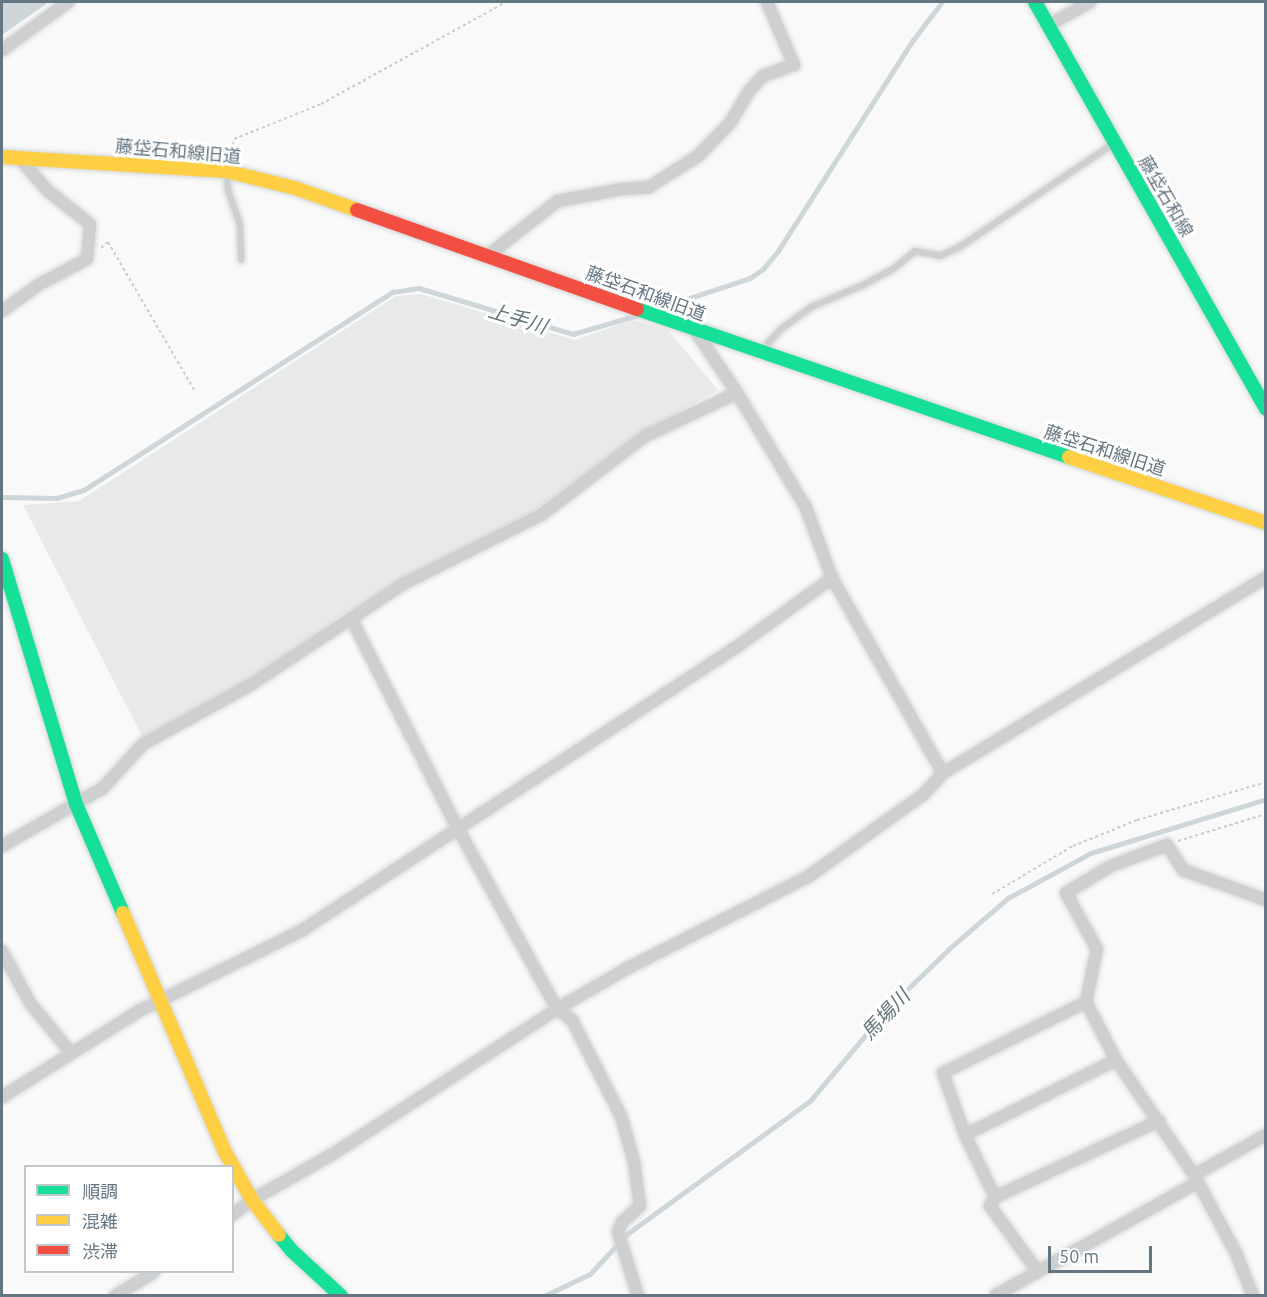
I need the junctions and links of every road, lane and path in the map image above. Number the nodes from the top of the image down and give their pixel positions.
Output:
1 (68, 2) edge
2 (506, 2) edge
3 (767, 2) edge
4 (1035, 2) edge
5 (1090, 2) edge
6 (1049, 25) junction
7 (2, 50) edge
8 (1115, 143) junction
9 (2, 157) edge
10 (20, 158) junction
11 (226, 171) junction
12 (487, 256) junction
13 (87, 259) junction
14 (241, 260) dead end
15 (2, 311) edge
16 (694, 329) junction
17 (765, 354) junction
18 (194, 390) dead end
19 (737, 393) junction
20 (1266, 409) edge
21 (1266, 524) edge
22 (2, 559) edge
23 (1266, 577) edge
24 (832, 578) junction
25 (352, 620) junction
26 (943, 773) junction
27 (1266, 782) edge
28 (76, 804) junction
29 (1266, 814) edge
30 (457, 827) junction
31 (1167, 845) junction
32 (2, 846) edge
33 (992, 894) dead end
34 (1266, 900) edge
35 (2, 951) edge
36 (161, 1001) junction
37 (1086, 1002) junction
38 (557, 1009) junction
39 (71, 1053) junction
40 (1116, 1060) junction
41 (2, 1097) edge
42 (1159, 1121) junction
43 (965, 1135) junction
44 (1266, 1135) edge
45 (232, 1165) edge
46 (234, 1168) edge
47 (1196, 1179) junction
48 (995, 1197) junction
49 (252, 1200) junction
50 (234, 1214) edge
51 (1038, 1272) junction
52 (152, 1273) edge
53 (996, 1295) edge
54 (115, 1296) edge
55 (340, 1296) edge
56 (638, 1296) edge
57 (1253, 1296) edge

1 - 7 street
2 - 11 path
3 - 12 street
4 - 6 street, 藤垈石和線
5 - 6 street
6 - 8 street, 藤垈石和線
8 - 17 lane
8 - 20 street, 藤垈石和線
9 - 10 street, 藤垈石和線旧道
10 - 11 street, 藤垈石和線旧道
10 - 13 street
11 - 12 street, 藤垈石和線旧道
11 - 14 lane
12 - 16 street, 藤垈石和線旧道
13 - 15 street
13 - 18 path
16 - 17 street, 藤垈石和線旧道
16 - 19 street
17 - 21 street, 藤垈石和線旧道
19 - 24 street
19 - 25 street
22 - 28 street
23 - 26 street
24 - 26 street
24 - 30 street
25 - 28 street
25 - 30 street
26 - 38 street
27 - 33 path
28 - 32 street
28 - 36 street
29 - 31 path
30 - 36 street
30 - 38 street
31 - 34 street
31 - 37 street
35 - 39 street
36 - 39 street
36 - 45 street
37 - 40 street
37 - 43 street
38 - 49 street
38 - 56 street
39 - 41 street
40 - 42 street
40 - 43 street
42 - 47 street
42 - 48 street
43 - 48 street
44 - 47 street
46 - 49 street
47 - 51 street
47 - 57 street
48 - 51 street
49 - 50 street
49 - 55 street
51 - 53 street
52 - 54 street

